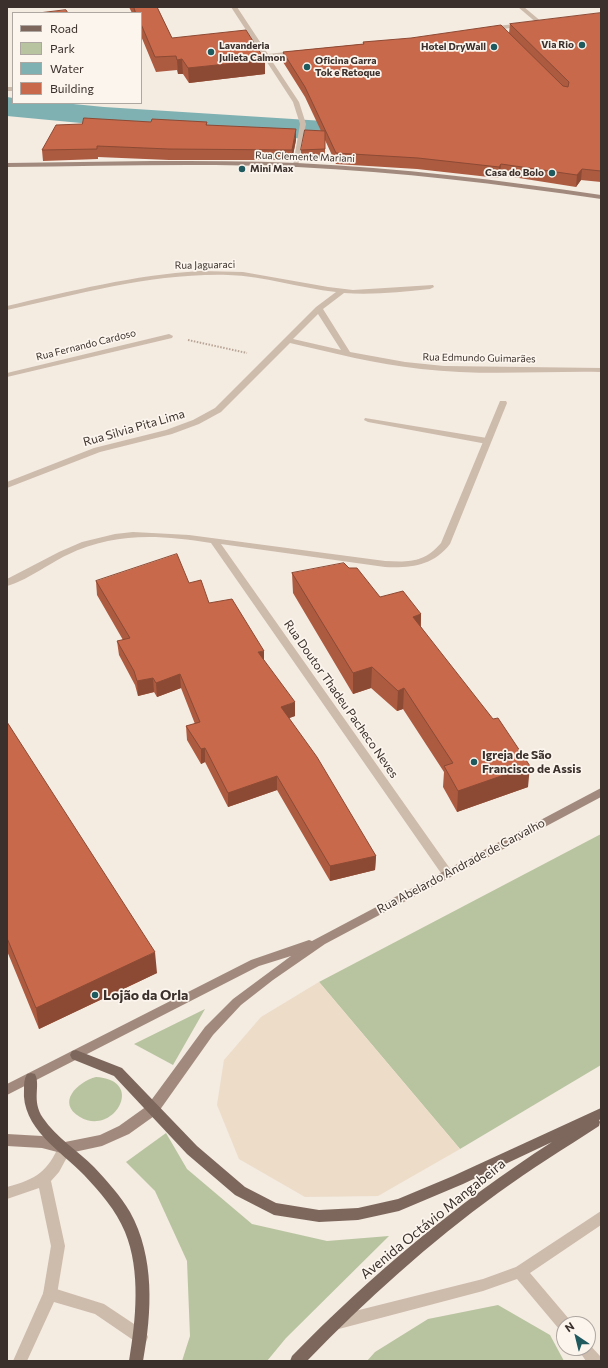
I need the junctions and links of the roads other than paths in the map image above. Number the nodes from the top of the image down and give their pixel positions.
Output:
1 (234, 7) edge
2 (521, 7) edge
3 (540, 22) junction
4 (548, 22) edge
5 (526, 24) edge
6 (533, 24) edge
7 (498, 28) junction
8 (482, 30) edge
9 (503, 34) edge
10 (300, 52) edge
11 (268, 56) junction
12 (7, 165) edge
13 (296, 165) junction
14 (601, 196) edge
15 (430, 287) dead end
16 (342, 291) junction
17 (8, 307) edge
18 (319, 309) junction
19 (169, 336) road end
20 (288, 340) junction
21 (347, 354) junction
22 (601, 370) edge
23 (7, 375) edge
24 (504, 403) dead end
25 (368, 420) dead end
26 (487, 441) junction
27 (7, 485) edge
28 (214, 541) junction
29 (7, 583) edge
30 (601, 792) edge
31 (447, 873) junction
32 (321, 940) junction
33 (76, 1055) junction
34 (31, 1078) junction
35 (7, 1090) edge
36 (152, 1110) junction
37 (601, 1113) edge
38 (601, 1118) edge
39 (7, 1140) edge
40 (65, 1148) junction
41 (44, 1181) junction
42 (7, 1194) edge
43 (601, 1217) edge
44 (520, 1272) junction
45 (50, 1294) junction
46 (557, 1316) edge
47 (332, 1324) junction
48 (141, 1337) junction
49 (20, 1361) edge
50 (136, 1361) edge
51 (297, 1361) edge

1 - 11 street
2 - 3 street
3 - 4 street
3 - 6 street
5 - 7 street
7 - 8 street
7 - 9 street
10 - 11 street
11 - 13 street
12 - 13 street, Rua Clemente Mariani
13 - 14 street, Rua Clemente Mariani
15 - 16 street, Rua Jaguaraci
16 - 17 street, Rua Jaguaraci
16 - 18 street, Rua Silvia Pita Lima
18 - 20 street, Rua Silvia Pita Lima
18 - 21 street
19 - 23 street, Rua Fernando Cardoso
20 - 21 street, Rua Edmundo Guimarães
20 - 27 street, Rua Silvia Pita Lima
21 - 22 street, Rua Edmundo Guimarães
24 - 26 street
25 - 26 street
26 - 28 street
28 - 29 street
28 - 31 street, Rua Doutor Thadeu Pacheco Neves
30 - 31 street, Rua Abelardo Andrade de Carvalho
31 - 32 street, Rua Abelardo Andrade de Carvalho
32 - 33 street, Rua Abelardo Andrade de Carvalho
32 - 36 street, Rua Abelardo Andrade de Carvalho
33 - 34 street, Rua Abelardo Andrade de Carvalho
33 - 36 main road
34 - 35 street, Rua Abelardo Andrade de Carvalho
34 - 40 main road
36 - 37 main road
36 - 40 street, Rua Abelardo Andrade de Carvalho
38 - 47 main road, Avenida Octávio Mangabeira
39 - 40 street, Rua Abelardo Andrade de Carvalho
40 - 41 street
40 - 48 main road
41 - 42 street
41 - 45 street
43 - 44 street
44 - 46 street
44 - 47 street
45 - 48 street
45 - 49 street
47 - 51 main road, Avenida Octávio Mangabeira
48 - 50 main road

